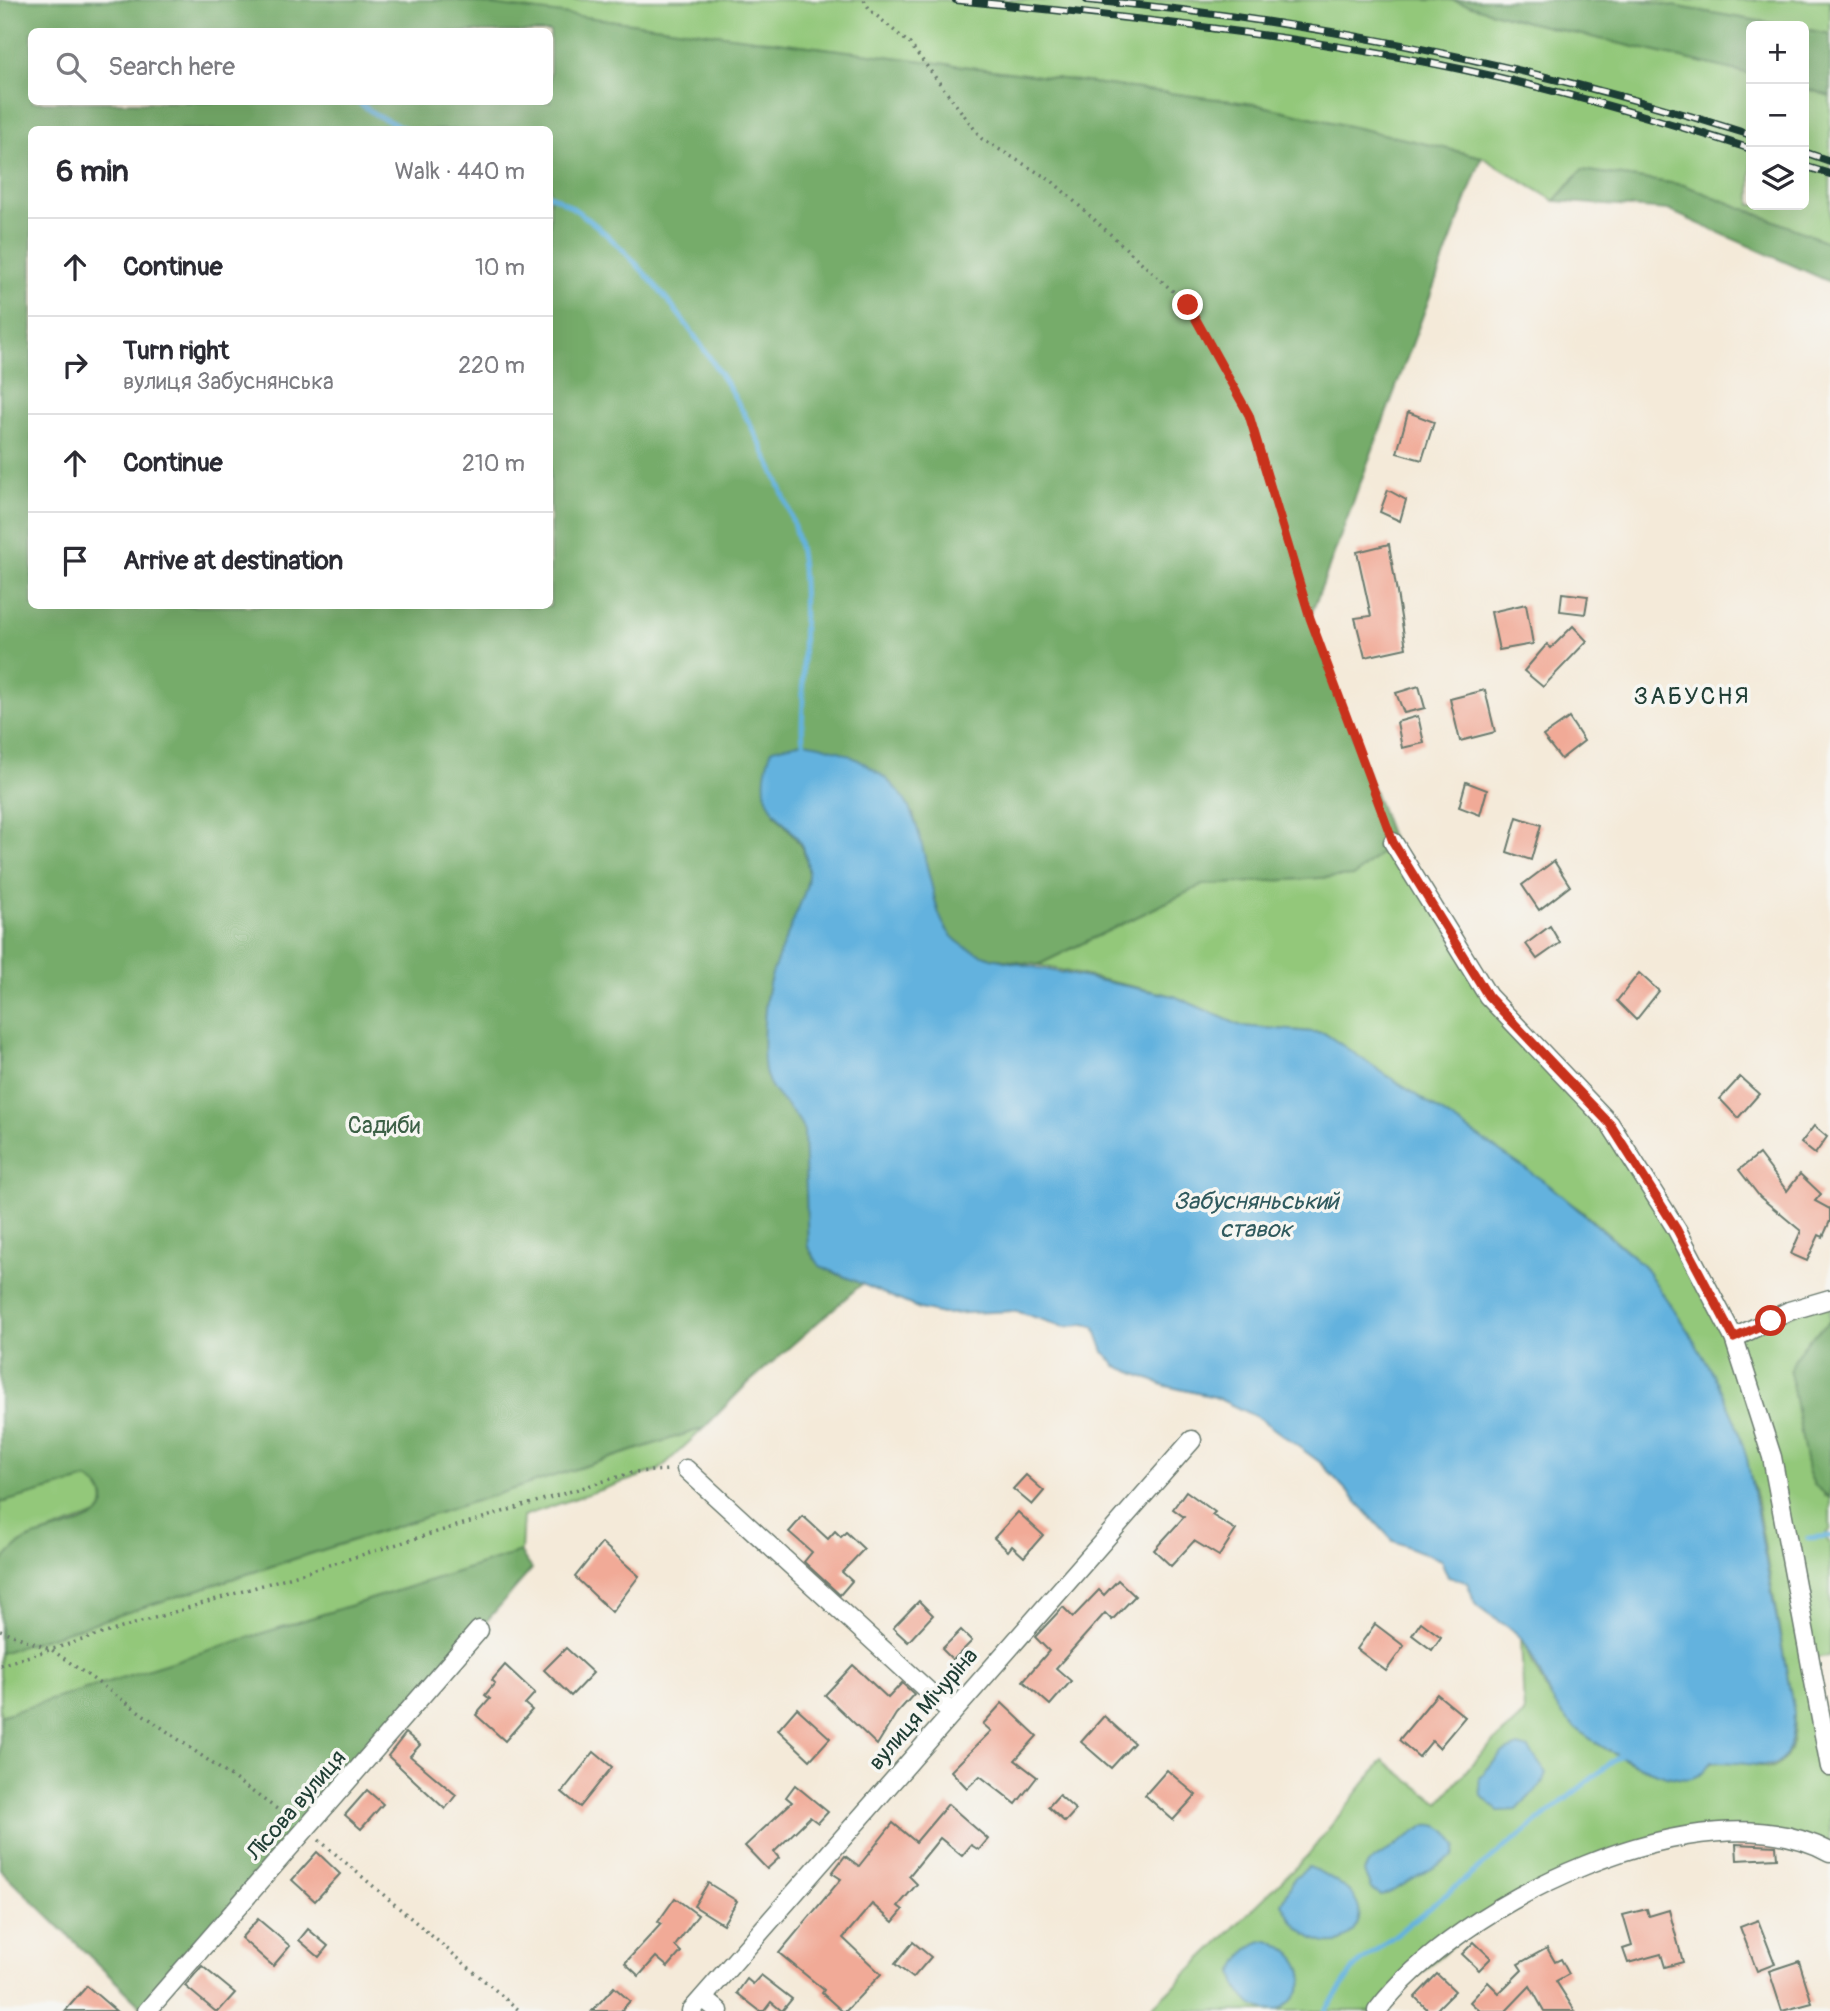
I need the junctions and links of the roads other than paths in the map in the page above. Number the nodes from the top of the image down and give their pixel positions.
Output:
1 (1393, 842) road end
2 (1830, 1298) edge
3 (1734, 1338) junction
4 (1192, 1440) dead end
5 (685, 1469) road end
6 (480, 1630) dead end
7 (953, 1713) junction
8 (1830, 1767) edge
9 (1830, 1852) edge
10 (697, 2004) edge
11 (147, 2011) edge
12 (719, 2011) edge
13 (1377, 2011) edge

1 - 3 street
2 - 3 street
3 - 8 street
4 - 7 street, вулиця Мічуріна
5 - 7 street
6 - 11 street, Лісова вулиця
7 - 10 street, вулиця Мічуріна
9 - 13 street
10 - 12 street

